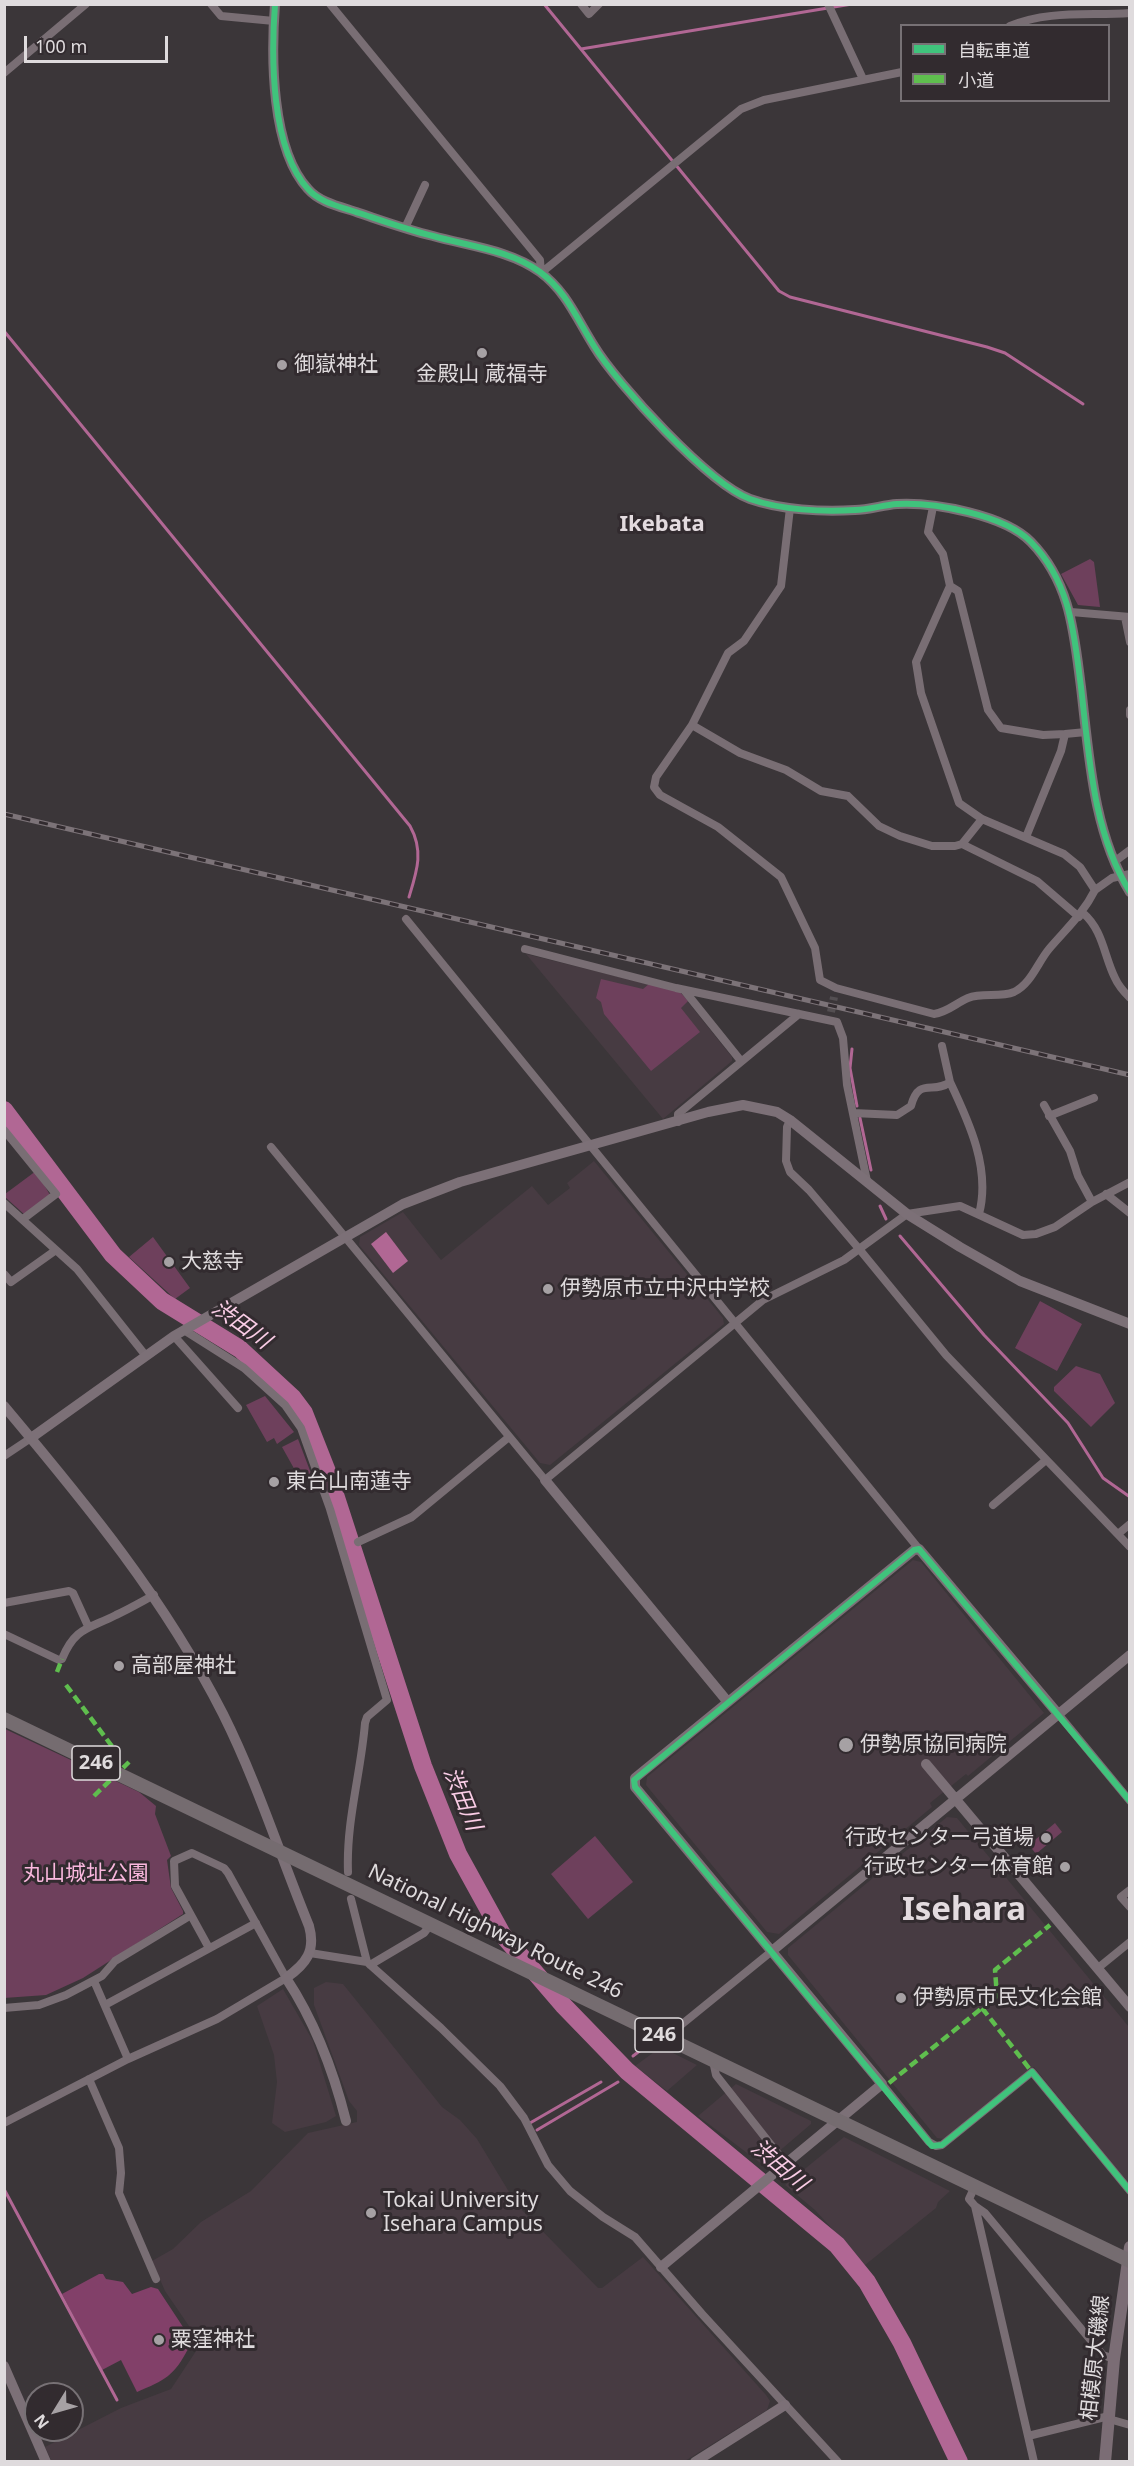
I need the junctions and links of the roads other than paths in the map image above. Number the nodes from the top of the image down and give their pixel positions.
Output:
1 (86, 4) edge
2 (211, 4) edge
3 (275, 4) edge
4 (330, 4) edge
5 (581, 4) edge
6 (599, 4) edge
7 (828, 4) edge
8 (1130, 13) edge
9 (274, 21) junction
10 (1016, 24) edge
11 (900, 72) edge
12 (4, 73) edge
13 (863, 79) junction
14 (425, 185) dead end
15 (405, 228) junction
16 (541, 273) junction
17 (790, 507) junction
18 (933, 507) junction
19 (950, 586) junction
20 (1071, 612) junction
21 (1127, 617) edge
22 (1130, 642) edge
23 (1130, 710) edge
24 (1130, 715) edge
25 (692, 725) junction
26 (1086, 732) junction
27 (1065, 734) junction
28 (982, 819) junction
29 (1026, 837) junction
30 (962, 844) junction
31 (1130, 850) edge
32 (1114, 862) junction
33 (1125, 875) edge
34 (1095, 891) junction
35 (1130, 892) edge
36 (1081, 915) junction
37 (406, 919) dead end
38 (525, 949) dead end
39 (836, 988) junction
40 (684, 990) junction
41 (834, 997) tunnel mouth
42 (1130, 998) edge
43 (799, 1014) junction
44 (942, 1046) dead end
45 (741, 1061) junction
46 (950, 1082) junction
47 (1094, 1098) dead end
48 (1044, 1105) dead end
49 (853, 1113) junction
50 (1049, 1116) junction
51 (790, 1120) junction
52 (678, 1122) junction
53 (4, 1130) edge
54 (589, 1146) junction
55 (271, 1147) dead end
56 (867, 1181) junction
57 (1130, 1182) edge
58 (1106, 1194) junction
59 (1092, 1202) junction
60 (4, 1203) edge
61 (1130, 1213) edge
62 (907, 1214) junction
63 (979, 1214) junction
64 (23, 1219) junction
65 (345, 1237) junction
66 (56, 1250) junction
67 (860, 1250) junction
68 (4, 1274) edge
69 (733, 1322) junction
70 (1130, 1324) edge
71 (182, 1331) junction
72 (146, 1356) junction
73 (4, 1406) edge
74 (238, 1408) dead end
75 (509, 1437) junction
76 (31, 1438) junction
77 (4, 1456) edge
78 (1046, 1460) junction
79 (545, 1480) junction
80 (993, 1505) dead end
81 (1130, 1524) edge
82 (1118, 1534) junction
83 (358, 1542) dead end
84 (1130, 1547) edge
85 (919, 1549) junction
86 (154, 1595) junction
87 (4, 1603) edge
88 (88, 1626) junction
89 (4, 1634) edge
90 (1130, 1655) edge
91 (727, 1701) junction
92 (1059, 1715) junction
93 (4, 1719) edge
94 (926, 1764) dead end
95 (956, 1799) junction
96 (1130, 1801) edge
97 (280, 1852) junction
98 (348, 1872) dead end
99 (1130, 1890) edge
100 (351, 1899) dead end
101 (1130, 1907) edge
102 (191, 1915) junction
103 (256, 1923) junction
104 (430, 1924) junction
105 (1130, 1942) edge
106 (209, 1948) junction
107 (772, 1951) junction
108 (310, 1953) junction
109 (368, 1963) junction
110 (1098, 1968) junction
111 (286, 1978) junction
112 (94, 1981) junction
113 (105, 2005) junction
114 (1130, 2007) edge
115 (4, 2008) edge
116 (666, 2038) junction
117 (128, 2059) junction
118 (713, 2061) junction
119 (89, 2079) junction
120 (882, 2084) junction
121 (839, 2120) junction
122 (346, 2121) dead end
123 (4, 2123) edge
124 (786, 2164) junction
125 (975, 2186) junction
126 (1130, 2191) edge
127 (975, 2206) junction
128 (1129, 2256) edge
129 (661, 2267) junction
130 (156, 2279) dead end
131 (1114, 2359) junction
132 (4, 2366) edge
133 (785, 2404) junction
134 (1109, 2417) junction
135 (1130, 2424) edge
136 (1028, 2436) junction
137 (46, 2462) edge
138 (695, 2462) edge
139 (838, 2462) edge
140 (1034, 2462) edge
141 (1105, 2462) edge

1 - 12 street
2 - 9 street
3 - 9 street
4 - 16 street
5 - 6 street
7 - 13 street
8 - 10 street
9 - 15 street
11 - 13 street
13 - 16 street
14 - 15 street
15 - 16 street
16 - 17 street
17 - 18 street
17 - 25 street
18 - 19 street
18 - 20 street
19 - 27 street
19 - 28 street
20 - 21 street
20 - 26 street
21 - 22 street
23 - 24 street
25 - 30 street
25 - 39 street
26 - 27 street
26 - 32 street
27 - 29 street
28 - 29 street
28 - 30 street
29 - 34 street
30 - 36 street
31 - 32 street
32 - 33 street
33 - 34 street
33 - 35 street
34 - 36 street
36 - 39 street
36 - 42 street
37 - 54 street
38 - 40 street
39 - 41 street
40 - 43 street
40 - 45 street
43 - 45 street
43 - 49 street
44 - 46 street
45 - 52 street
46 - 49 street
46 - 63 street
47 - 50 street
48 - 50 street
49 - 56 street
50 - 59 street
51 - 52 street
51 - 56 street
51 - 67 street
52 - 54 street
53 - 64 street
54 - 65 street
54 - 69 street
55 - 65 street
56 - 62 street
57 - 58 street
58 - 59 street
58 - 61 street
59 - 63 street
60 - 64 street
62 - 63 street
62 - 67 street
62 - 70 street
64 - 66 street
65 - 71 street
65 - 75 street
66 - 68 street
66 - 72 street
67 - 69 street
67 - 78 street
69 - 79 street
69 - 85 street
71 - 72 street
71 - 74 street
71 - 98 street
72 - 76 street
73 - 76 street
75 - 79 street
75 - 83 street
76 - 77 street
76 - 86 street
78 - 80 street
78 - 82 street
79 - 91 street
81 - 82 street
82 - 84 street
85 - 91 street
85 - 92 street
86 - 88 street
86 - 97 street
87 - 88 street
88 - 89 street
90 - 92 street
91 - 107 street
92 - 95 street
92 - 96 street
93 - 97 highway, National Highway Route 246 / 246
94 - 95 street
95 - 107 street
95 - 110 street
97 - 104 highway, National Highway Route 246 / 246
97 - 108 street
99 - 101 street
100 - 109 street
102 - 103 street
102 - 106 street
102 - 112 street
103 - 106 street
103 - 111 street
104 - 109 street
104 - 116 highway, National Highway Route 246 / 246
105 - 110 street
106 - 113 street
107 - 116 street
107 - 120 street
108 - 109 street
108 - 111 street
109 - 129 street
110 - 114 street
111 - 117 street
111 - 122 street
112 - 113 street
112 - 115 street
113 - 117 street
116 - 118 highway, National Highway Route 246 / 246
117 - 119 street
118 - 121 highway, National Highway Route 246 / 246
118 - 124 street
119 - 123 street
119 - 130 street
120 - 121 street
120 - 126 street
121 - 124 street
121 - 125 highway, National Highway Route 246 / 246
124 - 129 street
125 - 127 street
125 - 128 highway, National Highway Route 246 / 246
127 - 131 street
127 - 136 street
128 - 131 main road, 相模原大磯線
129 - 133 street
131 - 134 main road, 相模原大磯線
132 - 137 street
133 - 138 street
133 - 139 street
134 - 135 street
134 - 136 street
134 - 141 main road, 相模原大磯線
136 - 140 street

